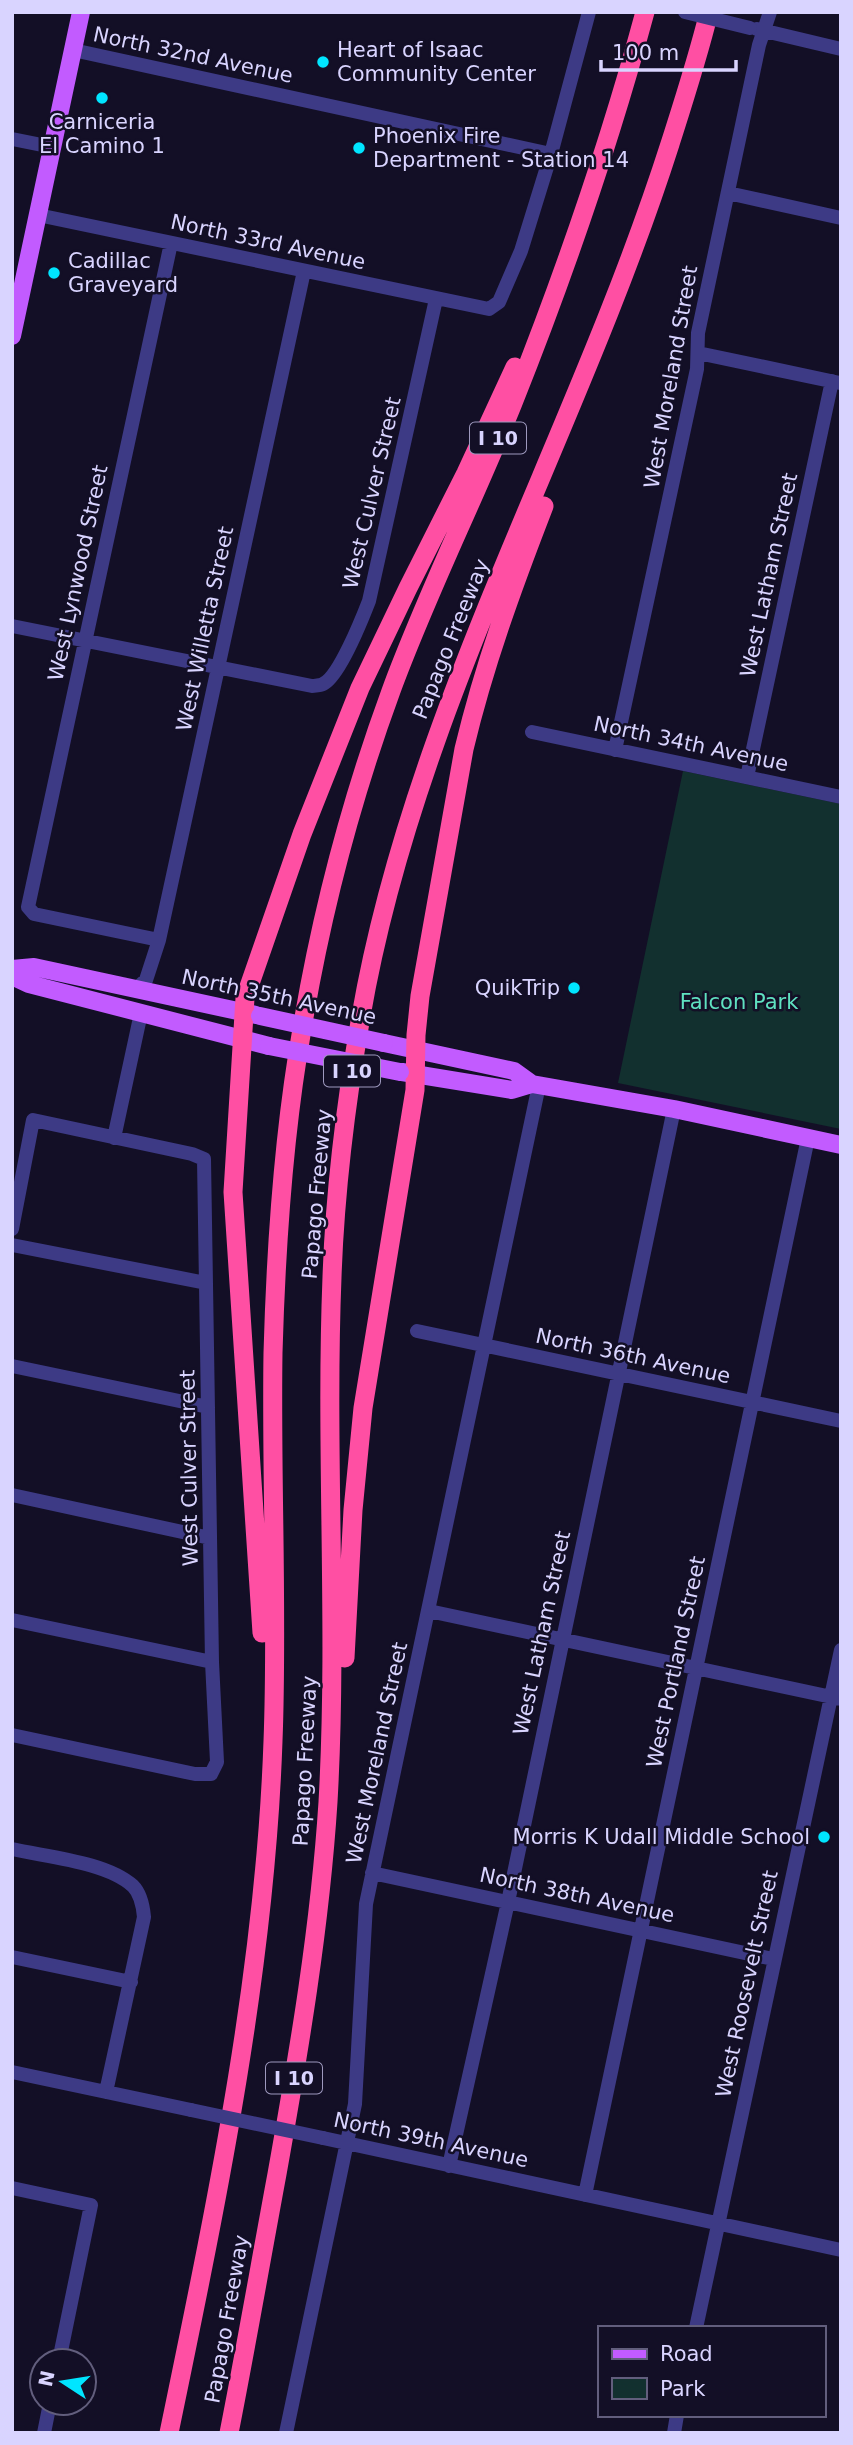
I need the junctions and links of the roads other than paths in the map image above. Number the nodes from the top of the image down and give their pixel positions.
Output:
1 (81, 12) edge
2 (589, 12) edge
3 (645, 12) edge
4 (685, 12) edge
5 (709, 12) edge
6 (770, 12) edge
7 (757, 29) junction
8 (841, 48) edge
9 (73, 50) junction
10 (12, 139) edge
11 (52, 148) junction
12 (551, 154) junction
13 (728, 193) junction
14 (38, 215) junction
15 (841, 218) edge
16 (171, 243) junction
17 (303, 271) junction
18 (562, 276) junction
19 (616, 298) junction
20 (436, 299) junction
21 (12, 336) edge
22 (698, 353) junction
23 (836, 382) edge
24 (12, 626) edge
25 (85, 641) junction
26 (218, 668) junction
27 (532, 732) dead end
28 (615, 750) junction
29 (747, 777) junction
30 (841, 797) edge
31 (159, 940) junction
32 (12, 969) edge
33 (12, 976) edge
34 (136, 989) junction
35 (141, 1013) junction
36 (252, 1014) junction
37 (247, 1041) junction
38 (409, 1049) junction
39 (408, 1074) junction
40 (536, 1085) junction
41 (674, 1109) junction
42 (114, 1138) junction
43 (808, 1138) junction
44 (841, 1145) edge
45 (12, 1229) edge
46 (12, 1245) edge
47 (206, 1283) junction
48 (417, 1331) dead end
49 (485, 1345) junction
50 (12, 1366) edge
51 (619, 1374) junction
52 (752, 1403) junction
53 (208, 1407) junction
54 (841, 1422) edge
55 (12, 1495) edge
56 (211, 1538) junction
57 (429, 1611) junction
58 (12, 1620) edge
59 (562, 1640) junction
60 (841, 1650) edge
61 (212, 1662) junction
62 (696, 1668) junction
63 (836, 1698) edge
64 (12, 1735) edge
65 (269, 1825) junction
66 (12, 1849) edge
67 (372, 1873) junction
68 (321, 1888) junction
69 (508, 1902) junction
70 (640, 1930) junction
71 (12, 1957) edge
72 (773, 1959) junction
73 (131, 1982) junction
74 (12, 2072) edge
75 (106, 2092) junction
76 (346, 2143) junction
77 (449, 2166) junction
78 (12, 2188) edge
79 (585, 2195) junction
80 (718, 2224) junction
81 (841, 2250) edge
82 (696, 2326) edge
83 (188, 2343) junction
84 (62, 2347) edge
85 (162, 2433) edge
86 (169, 2433) edge
87 (231, 2433) edge
88 (286, 2433) edge

1 - 9 main road
2 - 12 street
3 - 18 highway, Papago Freeway / I 10
4 - 7 street, bridge
5 - 19 highway, Papago Freeway / I 10
6 - 7 street, West Moreland Street
7 - 8 street
7 - 13 street, West Moreland Street
9 - 11 main road
9 - 12 street, North 32nd Avenue
10 - 11 street
11 - 14 main road
12 - 20 street, North 33rd Avenue
13 - 15 street
13 - 22 street, West Moreland Street
14 - 16 street, North 33rd Avenue
14 - 21 main road
16 - 17 street, North 33rd Avenue
16 - 25 street, West Lynwood Street
17 - 20 street, North 33rd Avenue
17 - 26 street, West Willetta Street
18 - 36 highway
18 - 65 highway, Papago Freeway / I 10
19 - 38 highway
19 - 68 highway, Papago Freeway / I 10
20 - 26 street, West Culver Street
22 - 23 street
22 - 28 street, West Moreland Street
23 - 29 street, West Latham Street
24 - 25 street
25 - 26 street
25 - 31 street, West Lynwood Street
26 - 31 street, West Willetta Street
27 - 28 street, North 34th Avenue
28 - 29 street, North 34th Avenue
29 - 30 street, North 34th Avenue
31 - 34 street, West Willetta Street
32 - 34 main road, North 35th Avenue
33 - 35 main road, North 35th Avenue
34 - 36 main road, North 35th Avenue
35 - 37 main road, North 35th Avenue
35 - 42 street
36 - 37 highway
36 - 38 main road, North 35th Avenue, bridge
37 - 39 main road, North 35th Avenue, bridge
37 - 65 highway
38 - 39 highway
38 - 40 main road, North 35th Avenue
39 - 40 main road, North 35th Avenue
39 - 68 highway
40 - 41 main road, North 35th Avenue
40 - 49 street, West Moreland Street
41 - 43 main road, North 35th Avenue
41 - 51 street, West Latham Street
42 - 45 street
42 - 47 street, West Culver Street
43 - 44 main road, North 35th Avenue
43 - 52 street, West Portland Street
46 - 47 street
47 - 53 street, West Culver Street
48 - 49 street, North 36th Avenue
49 - 51 street, North 36th Avenue
49 - 57 street, West Moreland Street
50 - 53 street
51 - 52 street, North 36th Avenue
51 - 59 street, West Latham Street
52 - 54 street, North 36th Avenue
52 - 62 street, West Portland Street
53 - 56 street, West Culver Street
55 - 56 street
56 - 61 street, West Culver Street
57 - 59 street
57 - 67 street, West Moreland Street
58 - 61 street
59 - 62 street
59 - 69 street, West Latham Street
60 - 63 street, West Roosevelt Street
61 - 64 street, West Culver Street
62 - 63 street
62 - 70 street, West Portland Street
63 - 72 street, West Roosevelt Street
65 - 83 highway, Papago Freeway / I 10
66 - 73 street
67 - 69 street, North 38th Avenue
67 - 76 street, West Moreland Street
68 - 87 highway, Papago Freeway / I 10
69 - 70 street, North 38th Avenue
69 - 77 street, West Latham Street
70 - 72 street, North 38th Avenue
70 - 79 street, West Portland Street
71 - 73 street
72 - 80 street, West Roosevelt Street
73 - 75 street
74 - 75 street, North 39th Avenue
75 - 76 street, North 39th Avenue, bridge
76 - 77 street, North 39th Avenue
76 - 88 street, West Moreland Street
77 - 79 street, North 39th Avenue
78 - 84 street
79 - 80 street, North 39th Avenue
80 - 81 street, North 39th Avenue
80 - 82 street, West Roosevelt Street
83 - 85 highway
83 - 86 highway, Papago Freeway / I 10

